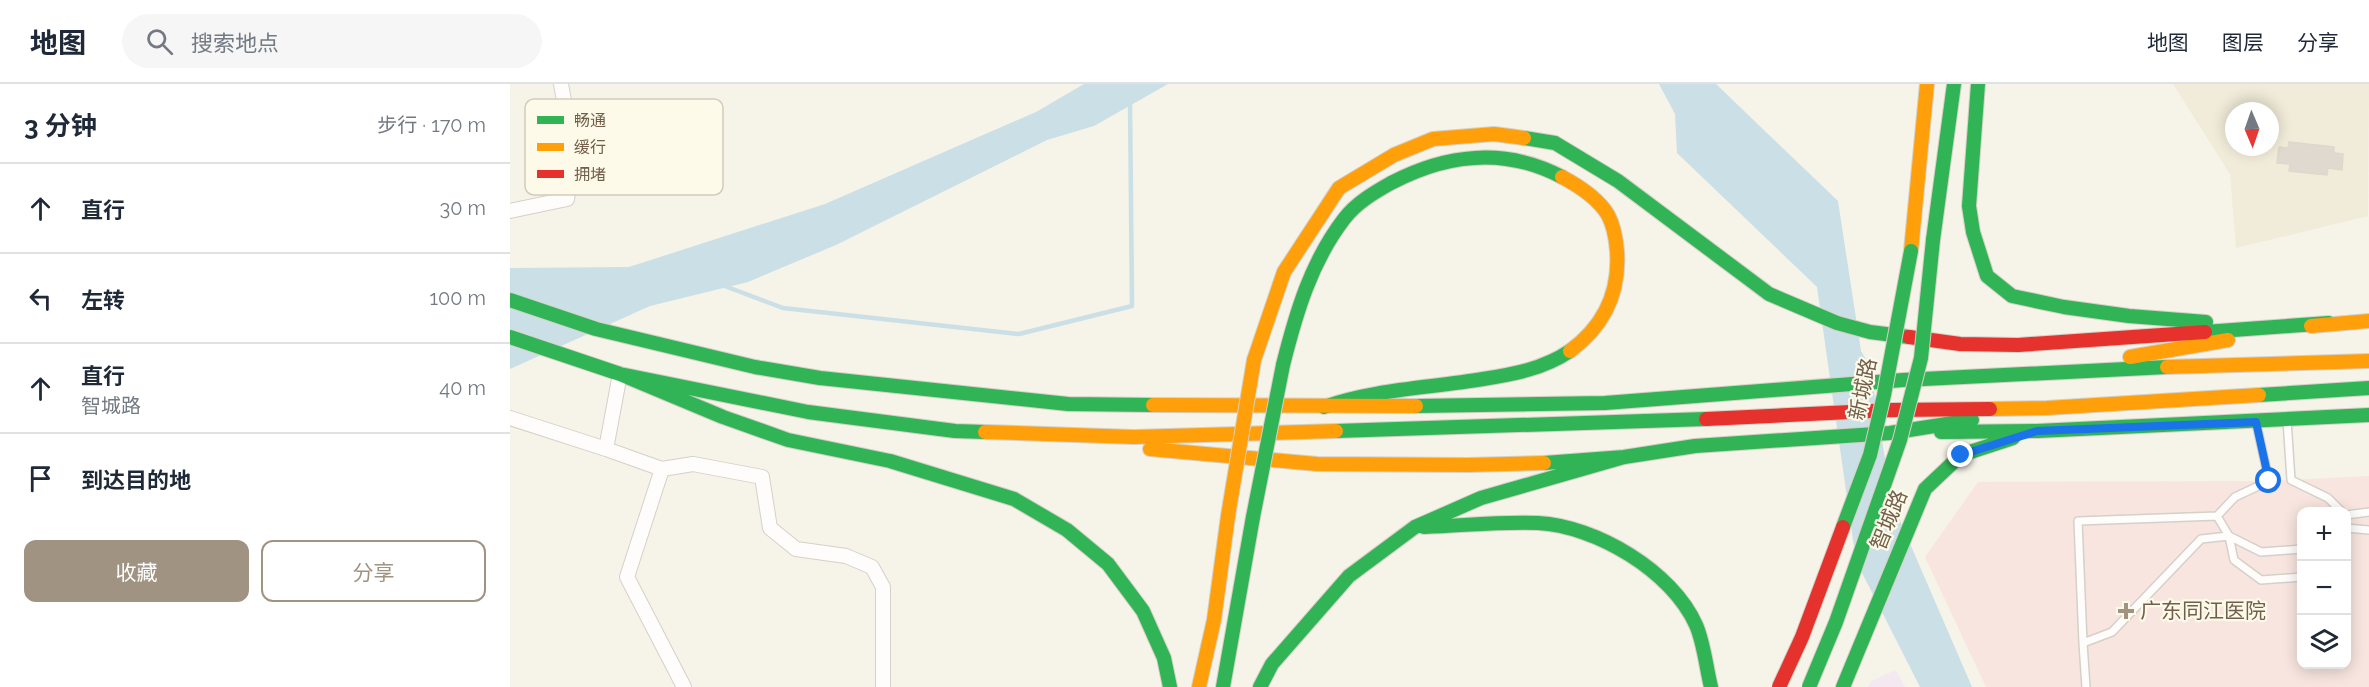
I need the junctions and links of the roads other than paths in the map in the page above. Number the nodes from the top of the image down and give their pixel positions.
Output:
1 (561, 84) edge
2 (1927, 84) edge
3 (1954, 84) edge
4 (1978, 84) edge
5 (564, 99) edge
6 (568, 195) edge
7 (510, 211) edge
8 (510, 300) edge
9 (2369, 316) edge
10 (2369, 321) edge
11 (2329, 323) junction
12 (510, 337) edge
13 (2369, 362) edge
14 (620, 374) junction
15 (2031, 374) junction
16 (2369, 388) edge
17 (1324, 407) junction
18 (2047, 408) junction
19 (2369, 415) edge
20 (510, 418) edge
21 (2287, 418) junction
22 (2256, 422) junction
23 (955, 431) junction
24 (2037, 431) junction
25 (1890, 433) junction
26 (606, 448) junction
27 (1624, 457) junction
28 (662, 469) junction
29 (2337, 507) edge
30 (2369, 512) edge
31 (2351, 514) edge
32 (2217, 516) junction
33 (1415, 527) junction
34 (2351, 528) edge
35 (2369, 530) edge
36 (2229, 536) junction
37 (2297, 549) edge
38 (2297, 577) edge
39 (2083, 643) junction
40 (684, 687) edge
41 (883, 687) edge
42 (1170, 687) edge
43 (1199, 687) edge
44 (1223, 687) edge
45 (1260, 687) edge
46 (1711, 687) edge
47 (1779, 687) edge
48 (1809, 687) edge
49 (1843, 687) edge
50 (2086, 687) edge

1 - 5 street
2 - 47 main road, 新城路, bridge
3 - 48 main road, bridge
4 - 11 main road
6 - 7 street
8 - 17 main road
9 - 11 main road
10 - 11 main road
11 - 15 main road
11 - 43 main road, bridge
12 - 14 main road
13 - 15 main road
14 - 23 main road
14 - 26 street
14 - 42 main road
15 - 17 main road
16 - 18 main road
17 - 44 main road, bridge
18 - 23 main road
18 - 25 main road
19 - 21 main road
20 - 26 street
21 - 22 main road
21 - 29 lane
22 - 24 main road
22 - 32 lane
23 - 27 main road
24 - 25 main road
24 - 49 main road, 智城路
25 - 27 main road
26 - 28 street
27 - 33 main road
28 - 40 street
28 - 41 street
30 - 31 lane
32 - 36 lane
32 - 39 lane
33 - 45 main road
33 - 46 main road
34 - 35 lane
36 - 37 lane
36 - 38 lane
36 - 39 lane
39 - 50 lane

